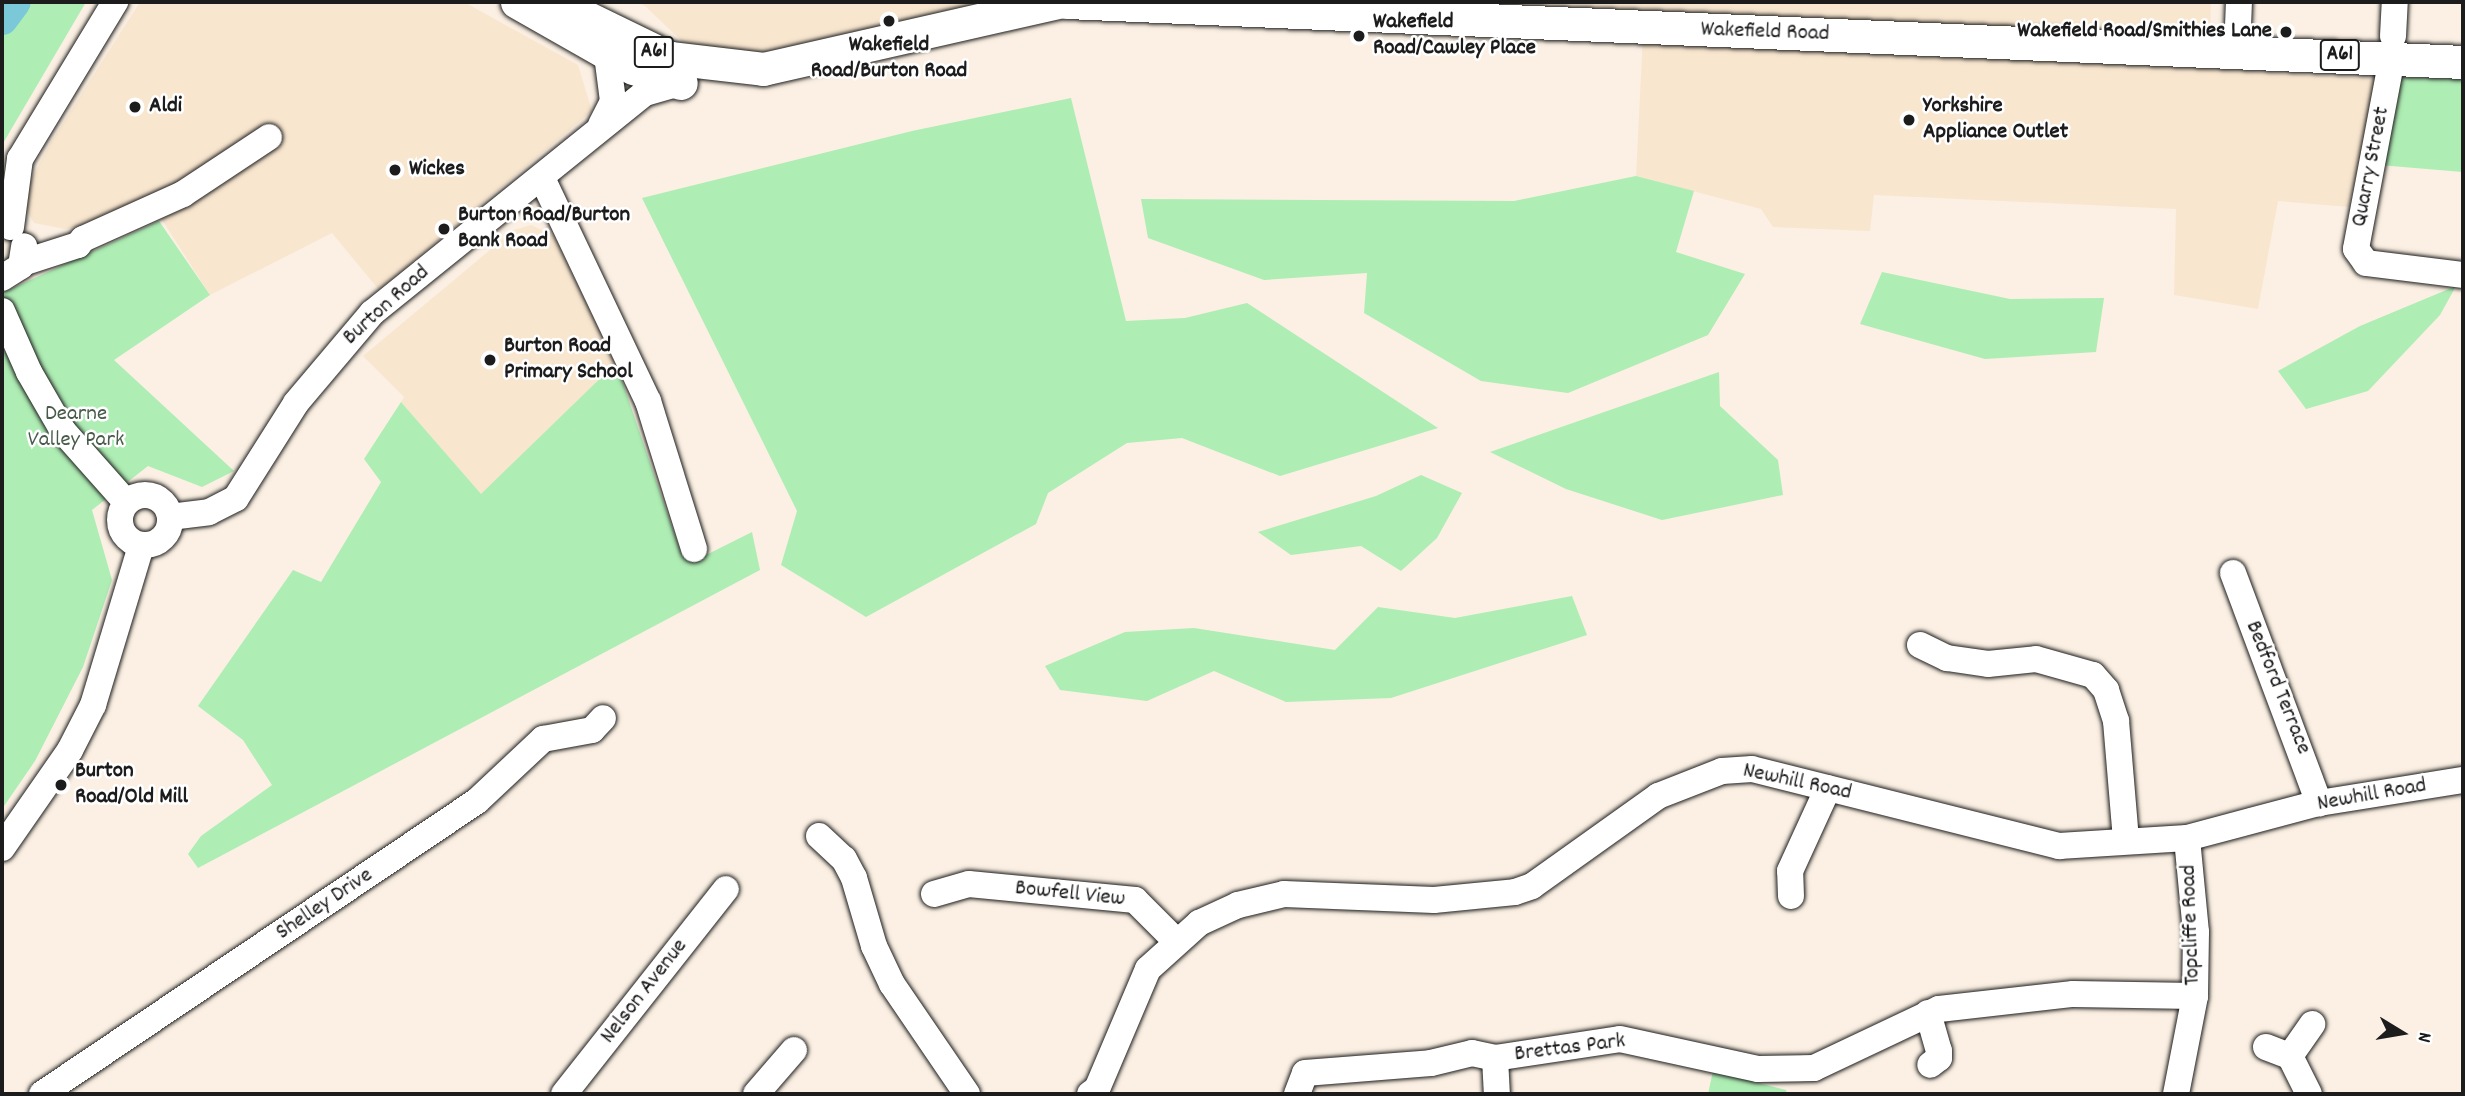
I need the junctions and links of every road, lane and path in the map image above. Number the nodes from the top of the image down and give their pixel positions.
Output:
1 (115, 2) edge
2 (517, 2) edge
3 (555, 2) edge
4 (1059, 2) edge
5 (1067, 2) edge
6 (2239, 2) edge
7 (2395, 2) edge
8 (2393, 47) junction
9 (2237, 51) junction
10 (607, 55) junction
11 (2463, 61) edge
12 (763, 69) junction
13 (681, 83) junction
14 (598, 130) junction
15 (269, 137) dead end
16 (20, 159) junction
17 (542, 178) junction
18 (2, 181) edge
19 (10, 228) edge
20 (83, 239) junction
21 (12, 272) edge
22 (2461, 274) edge
23 (7, 321) edge
24 (126, 502) junction
25 (170, 517) junction
26 (141, 546) junction
27 (694, 549) dead end
28 (2234, 573) dead end
29 (1920, 645) dead end
30 (603, 718) dead end
31 (2463, 780) edge
32 (1828, 788) junction
33 (2319, 803) junction
34 (2187, 838) junction
35 (2126, 841) junction
36 (821, 847) dead end
37 (2, 848) edge
38 (726, 889) dead end
39 (945, 896) dead end
40 (1791, 896) dead end
41 (1177, 942) junction
42 (2195, 996) junction
43 (1928, 1013) junction
44 (2312, 1024) dead end
45 (794, 1050) dead end
46 (1494, 1058) junction
47 (1930, 1065) dead end
48 (41, 1094) edge
49 (564, 1094) edge
50 (756, 1094) edge
51 (967, 1094) edge
52 (1090, 1094) edge
53 (1297, 1094) edge
54 (1497, 1094) edge
55 (2176, 1094) edge
56 (2309, 1094) edge

1 - 16 street
2 - 10 main road, A61
3 - 12 main road, A61
4 - 12 main road, A61
5 - 9 main road, Wakefield Road / A61
6 - 9 street
7 - 8 street, Quarry Street
8 - 9 main road, Wakefield Road / A61
8 - 11 main road, Wakefield Road / A61
8 - 22 street, Quarry Street
10 - 13 main road, A61
10 - 14 street, Burton Road
12 - 13 main road, A61
13 - 14 street, Burton Road
14 - 17 street, Burton Road
15 - 20 street
16 - 18 street
16 - 19 street
17 - 25 street, Burton Road
17 - 27 street
19 - 20 street
19 - 21 street
20 - 21 street
21 - 23 street
23 - 24 street
24 - 25 street
24 - 26 street
25 - 26 street
26 - 37 street
28 - 33 street, Bedford Terrace
29 - 35 street
30 - 48 street, Shelley Drive
31 - 33 street, Newhill Road
32 - 35 street, Newhill Road
32 - 40 street
32 - 41 street, Newhill Road
33 - 34 street, Newhill Road
34 - 35 street, Newhill Road
34 - 42 street, Topcliffe Road
36 - 51 street
38 - 49 street, Nelson Avenue
39 - 41 street, Bowfell View
41 - 52 street, Newhill Road
42 - 43 street, Brettas Park
42 - 55 street, Topcliffe Road
43 - 46 street, Brettas Park
43 - 47 street
44 - 56 street
45 - 50 street
46 - 53 street, Brettas Park
46 - 54 street

